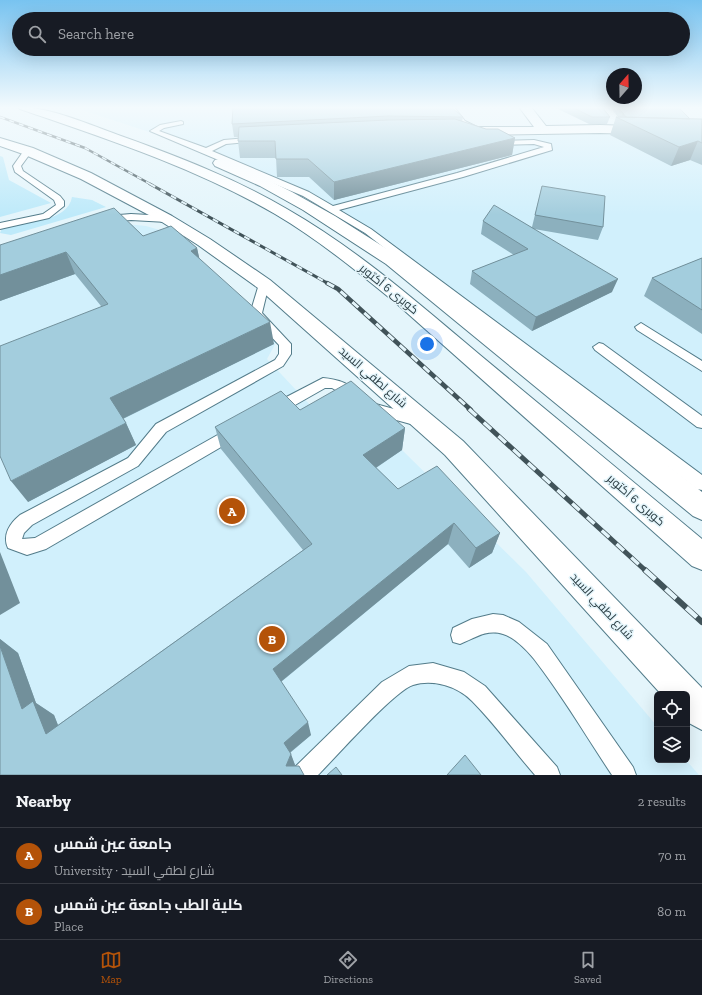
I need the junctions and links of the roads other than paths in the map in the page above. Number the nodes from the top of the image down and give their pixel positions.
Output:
1 (4, 143) edge
2 (129, 143) edge
3 (161, 143) edge
4 (186, 143) edge
5 (221, 143) edge
6 (542, 143) edge
7 (28, 151) junction
8 (206, 151) junction
9 (333, 208) junction
10 (167, 219) junction
11 (98, 220) edge
12 (0, 226) edge
13 (264, 284) junction
14 (641, 327) dead end
15 (599, 347) dead end
16 (702, 367) edge
17 (267, 414) edge
18 (426, 423) junction
19 (702, 423) edge
20 (246, 426) edge
21 (702, 484) edge
22 (702, 508) edge
23 (702, 557) edge
24 (460, 635) dead end
25 (681, 691) edge
26 (690, 700) edge
27 (702, 714) edge
28 (303, 775) edge
29 (549, 775) edge
30 (625, 775) edge

1 - 7 main road, شارع لطفي السيد
2 - 23 main road, كوبرى 6 أكتوبر
3 - 22 main road, كوبرى 6 أكتوبر
4 - 8 lane
5 - 8 lane
6 - 9 lane
7 - 10 main road, شارع لطفي السيد
7 - 12 lane
8 - 9 lane
9 - 21 lane
10 - 11 lane
10 - 13 main road, شارع لطفي السيد
13 - 18 main road, شارع لطفي السيد
13 - 20 lane
14 - 16 lane
15 - 19 lane
17 - 18 lane
18 - 25 main road, شارع لطفي السيد
24 - 30 lane
26 - 27 main road
28 - 29 lane

